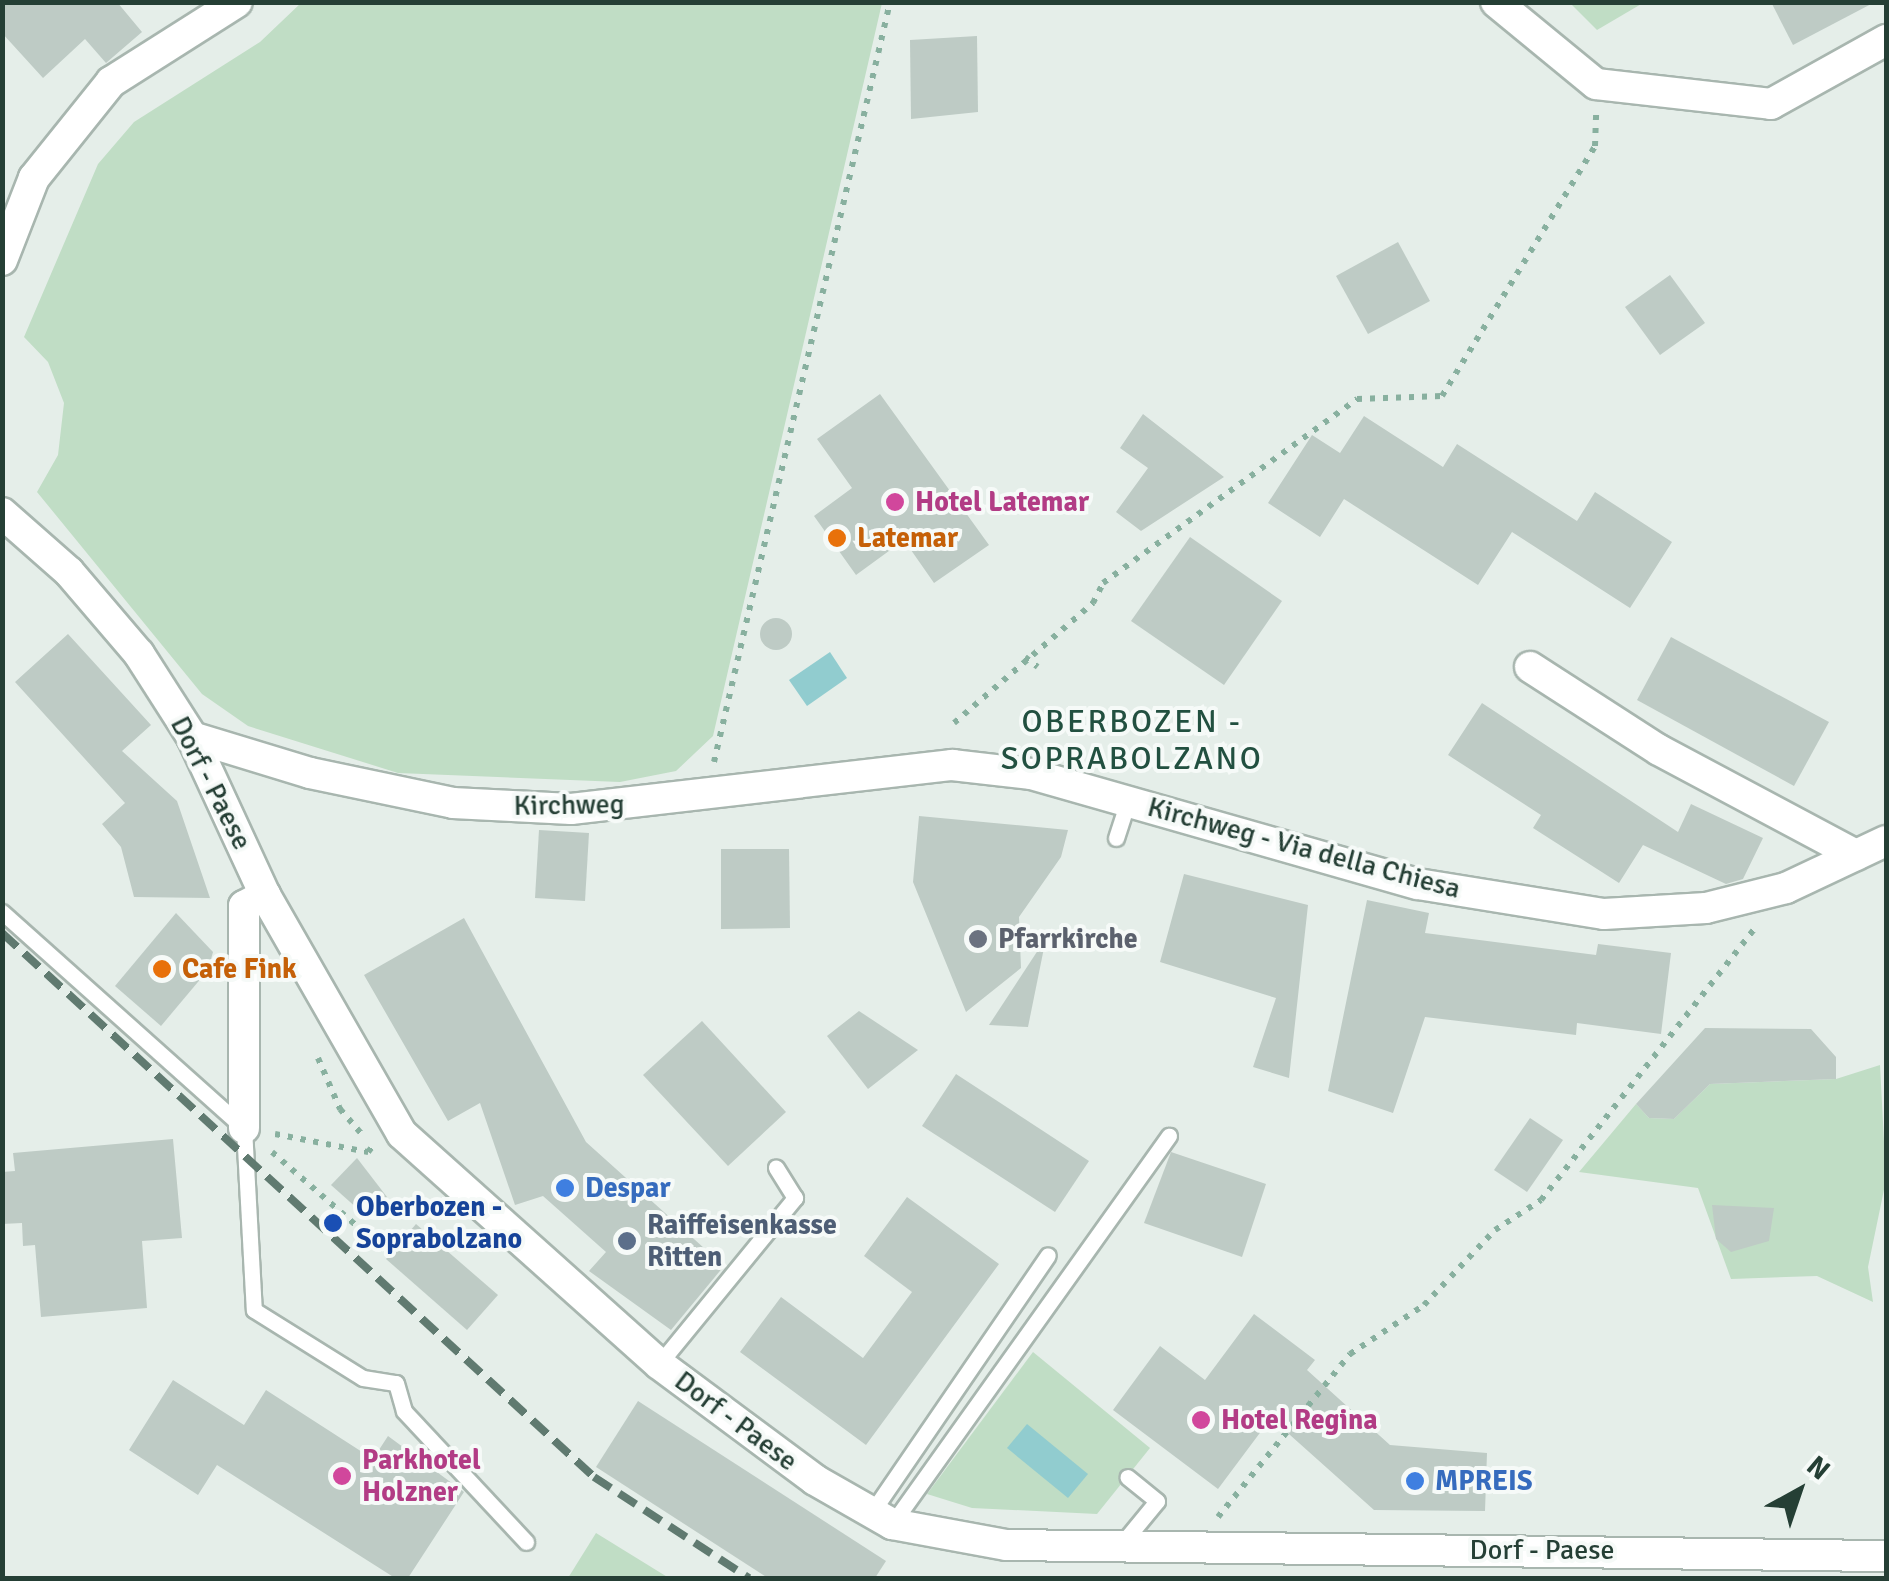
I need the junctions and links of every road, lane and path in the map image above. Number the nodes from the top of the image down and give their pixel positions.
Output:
1 (237, 2) edge
2 (890, 2) edge
3 (1496, 2) edge
4 (1886, 40) edge
5 (1596, 84) junction
6 (2, 260) edge
7 (2, 513) edge
8 (1026, 657) junction
9 (1038, 667) dead end
10 (1530, 667) dead end
11 (954, 723) dead end
12 (192, 737) junction
13 (952, 765) joint
14 (706, 798) junction
15 (1128, 801) junction
16 (1116, 838) dead end
17 (1886, 843) edge
18 (1856, 855) junction
19 (1786, 888) junction
20 (265, 894) junction
21 (2, 912) edge
22 (244, 1128) junction
23 (1169, 1136) dead end
24 (372, 1147) dead end
25 (776, 1168) dead end
26 (390, 1255) dead end
27 (1048, 1255) dead end
28 (659, 1364) junction
29 (1127, 1477) dead end
30 (882, 1518) junction
31 (526, 1542) dead end
32 (1117, 1549) junction
33 (1203, 1551) junction
34 (1886, 1556) edge

1 - 6 street
2 - 14 path
3 - 5 street
4 - 5 street
5 - 8 path
7 - 12 street, Dorf - Paese
8 - 9 path
8 - 11 path
10 - 18 street
12 - 14 street, Kirchweg
12 - 20 street, Dorf - Paese
13 - 14 street, Kirchweg
13 - 15 street, Kirchweg - Via della Chiesa
15 - 16 lane
15 - 19 street, Kirchweg - Via della Chiesa
17 - 18 street, Kirchweg - Via della Chiesa
18 - 19 street, Kirchweg - Via della Chiesa
19 - 33 path
20 - 22 street
20 - 28 street, Dorf - Paese
21 - 22 lane
22 - 24 path
22 - 26 path
22 - 31 lane
23 - 30 lane
25 - 28 lane
27 - 30 lane
28 - 30 street, Dorf - Paese
29 - 32 lane
30 - 32 street, Dorf - Paese
32 - 33 street, Dorf - Paese
33 - 34 street, Dorf - Paese

